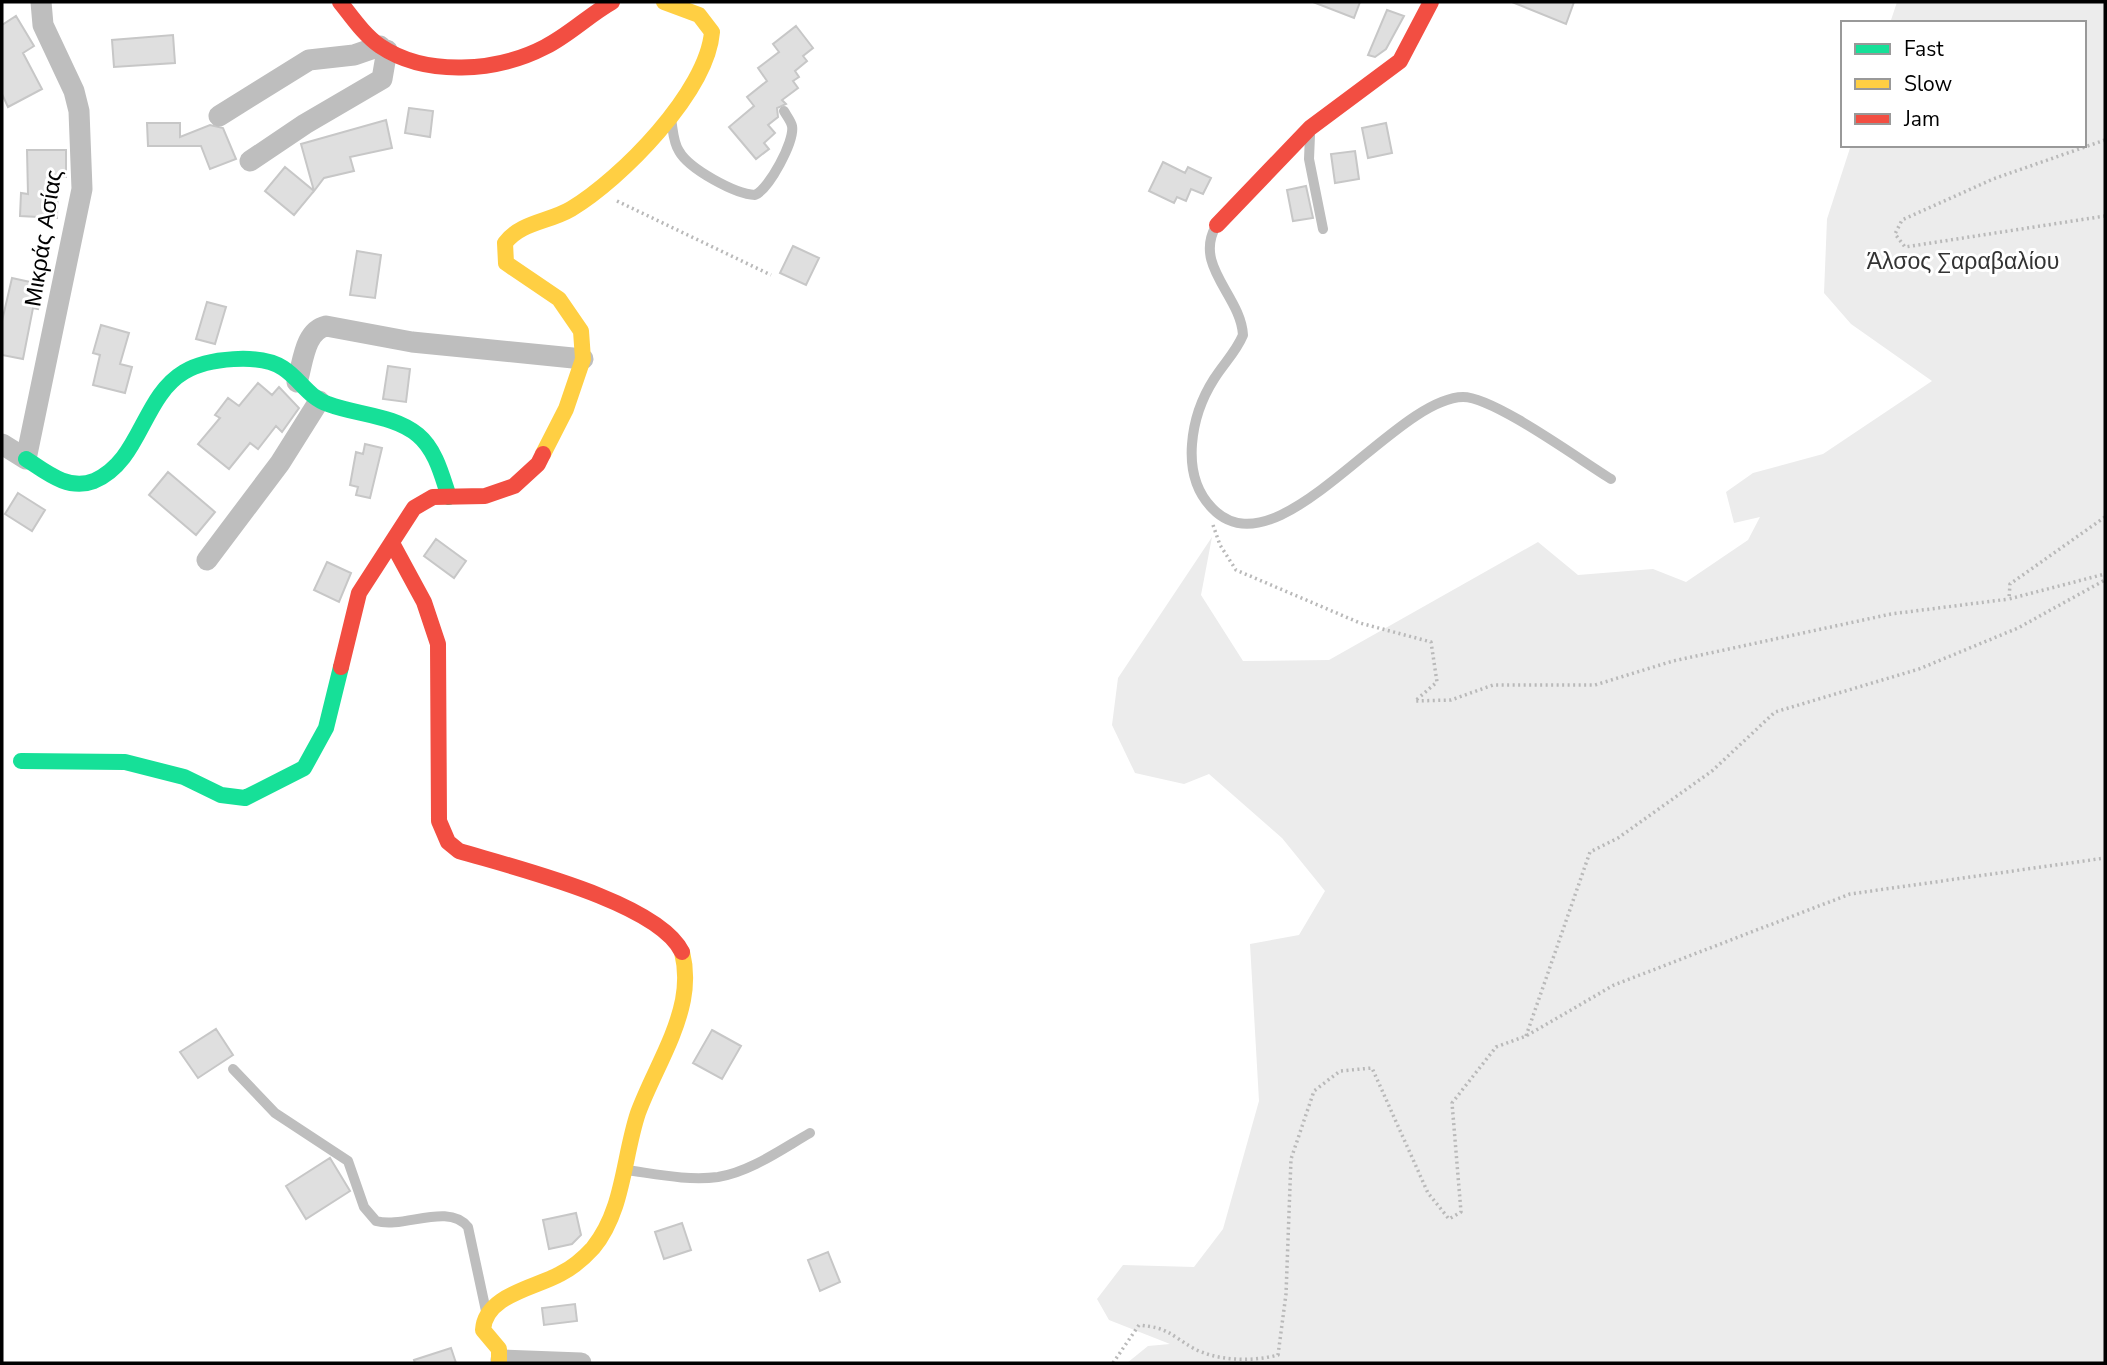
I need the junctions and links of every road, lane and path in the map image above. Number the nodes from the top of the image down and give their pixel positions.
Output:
1 (41, 2) edge
2 (340, 2) edge
3 (612, 2) edge
4 (664, 2) edge
5 (1431, 2) edge
6 (383, 48) junction
7 (783, 111) dead end
8 (670, 113) junction
9 (219, 116) dead end
10 (1310, 128) junction
11 (2105, 140) edge
12 (2086, 146) edge
13 (2084, 147) edge
14 (250, 161) dead end
15 (602, 188) junction
16 (2105, 216) edge
17 (1217, 225) joint
18 (1323, 229) dead end
19 (771, 275) dead end
20 (583, 359) junction
21 (298, 382) junction
22 (319, 401) junction
23 (10, 452) edge
24 (1611, 479) dead end
25 (449, 497) junction
26 (1205, 500) junction
27 (2105, 516) edge
28 (392, 543) junction
29 (206, 560) dead end
30 (2105, 574) edge
31 (2105, 580) edge
32 (2009, 599) junction
33 (21, 761) dead end
34 (2105, 858) edge
35 (1526, 1036) junction
36 (233, 1069) dead end
37 (810, 1133) dead end
38 (624, 1170) junction
39 (486, 1313) junction
40 (500, 1362) edge
41 (559, 1362) edge
42 (581, 1363) edge
43 (1113, 1363) edge

1 - 23 street, Μικράς Ασίας
2 - 6 street
3 - 6 street
4 - 8 street
5 - 10 street
6 - 9 street
6 - 14 street
7 - 8 lane
8 - 15 street
10 - 17 street
10 - 18 lane
11 - 12 path
13 - 16 path
15 - 19 path
15 - 20 street
17 - 26 lane
20 - 21 street
20 - 25 street
21 - 22 street
21 - 23 street
22 - 25 street
22 - 29 street
24 - 26 lane
25 - 28 street
26 - 32 path
27 - 32 path
28 - 33 street
28 - 38 street
30 - 32 path
31 - 35 path
34 - 35 path
35 - 43 path
36 - 39 lane
37 - 38 lane
38 - 39 street
39 - 40 street
40 - 41 street
41 - 42 street

